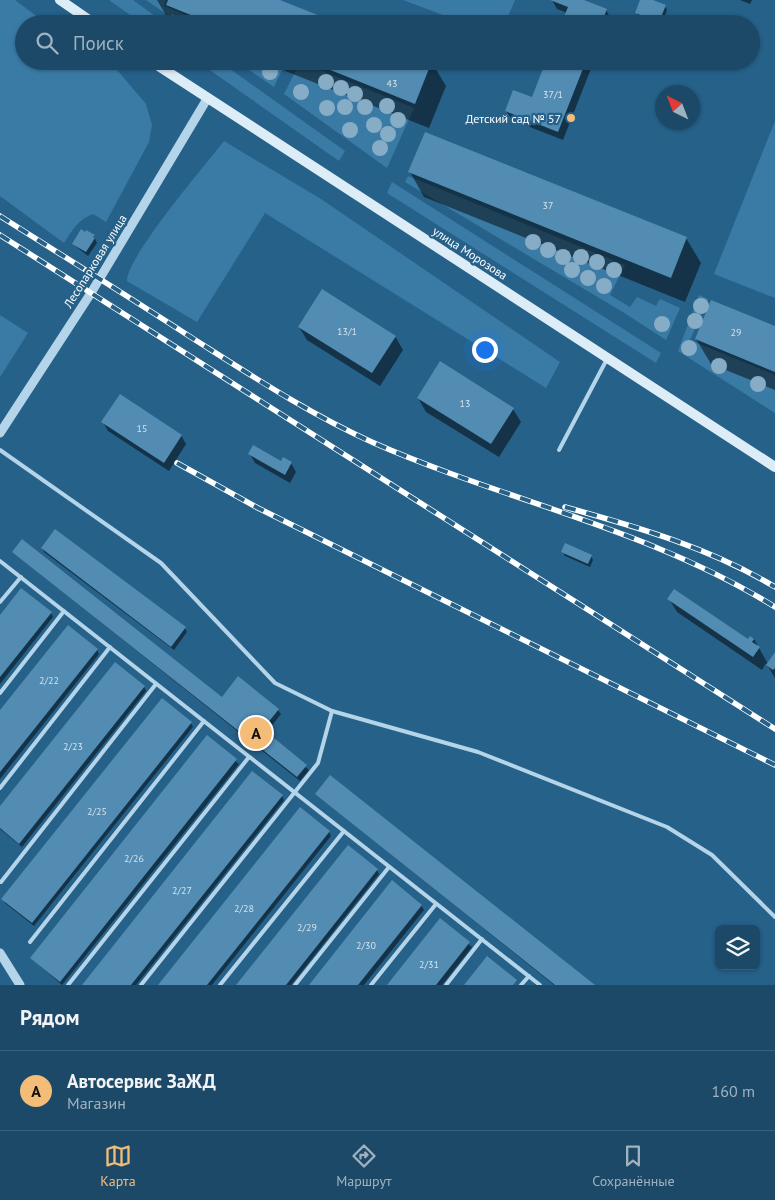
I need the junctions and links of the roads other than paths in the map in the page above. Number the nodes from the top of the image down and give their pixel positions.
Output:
1 (60, 0) edge
2 (82, 15) edge
3 (164, 70) edge
4 (207, 99) junction
5 (608, 358) junction
6 (0, 433) edge
7 (0, 450) edge
8 (559, 450) dead end
9 (775, 467) edge
10 (0, 561) edge
11 (21, 577) junction
12 (0, 602) edge
13 (64, 611) junction
14 (110, 647) junction
15 (156, 684) junction
16 (0, 693) edge
17 (332, 711) junction
18 (204, 721) junction
19 (249, 757) junction
20 (0, 788) edge
21 (294, 793) junction
22 (344, 832) junction
23 (389, 867) junction
24 (0, 882) edge
25 (436, 904) junction
26 (775, 918) edge
27 (482, 940) junction
28 (30, 942) dead end
29 (0, 953) edge
30 (529, 976) junction
31 (20, 985) edge
32 (68, 985) edge
33 (141, 985) edge
34 (220, 985) edge
35 (295, 985) edge
36 (371, 985) edge
37 (446, 985) edge
38 (521, 985) edge
39 (540, 985) edge

1 - 2 main road
3 - 4 main road, улица Морозова
4 - 5 main road, улица Морозова
4 - 6 street, Лесопарковая улица
5 - 8 lane
5 - 9 main road, улица Морозова
7 - 17 lane
10 - 11 lane
11 - 12 lane
11 - 13 lane
13 - 14 lane
13 - 16 lane
14 - 15 lane
14 - 20 lane
15 - 18 lane
15 - 24 lane
17 - 21 lane
17 - 26 lane
18 - 19 lane
18 - 28 lane
19 - 21 lane
19 - 32 lane
21 - 22 lane
21 - 33 lane
22 - 23 lane
22 - 34 lane
23 - 25 lane
23 - 35 lane
25 - 27 lane
25 - 36 lane
27 - 30 lane
27 - 37 lane
29 - 31 street
30 - 38 lane
30 - 39 lane

